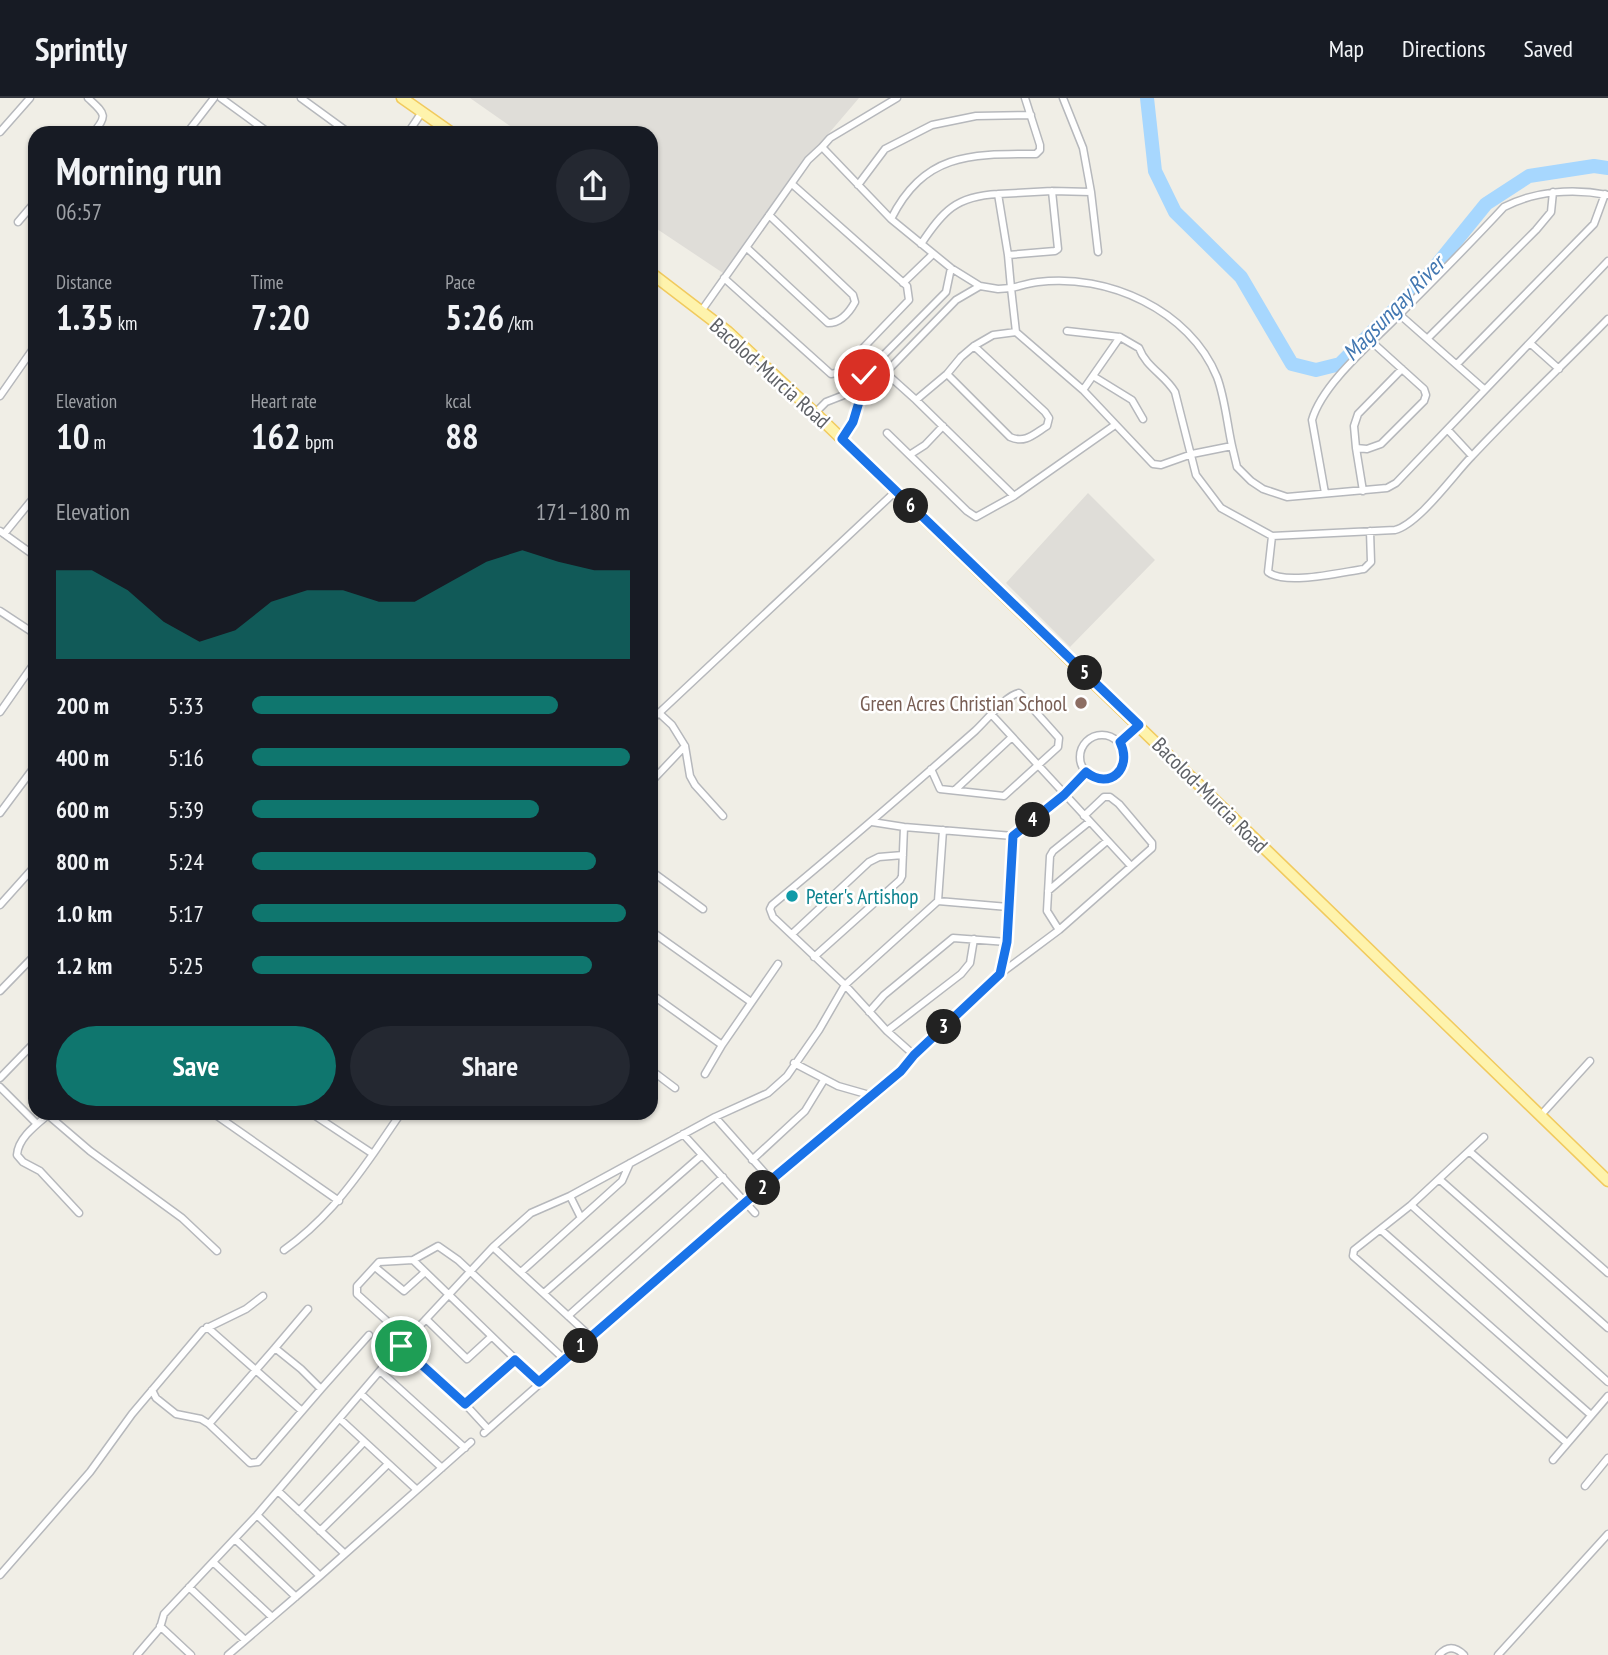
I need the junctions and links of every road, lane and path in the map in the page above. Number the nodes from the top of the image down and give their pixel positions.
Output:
1 (30, 98) edge
2 (88, 98) edge
3 (214, 98) edge
4 (222, 98) edge
5 (301, 98) edge
6 (402, 98) edge
7 (897, 98) edge
8 (1025, 98) edge
9 (1063, 98) edge
10 (422, 112) junction
11 (1031, 115) junction
12 (99, 126) edge
13 (192, 126) edge
14 (260, 126) edge
15 (339, 126) edge
16 (413, 126) edge
17 (442, 126) edge
18 (0, 132) edge
19 (822, 147) junction
20 (792, 184) junction
21 (858, 185) junction
22 (1052, 191) junction
23 (1091, 192) junction
24 (1553, 192) junction
25 (998, 194) junction
26 (1606, 195) edge
27 (28, 210) edge
28 (769, 215) junction
29 (891, 219) junction
30 (18, 222) dead end
31 (920, 244) junction
32 (747, 248) junction
33 (1098, 252) dead end
34 (933, 254) junction
35 (1008, 255) junction
36 (1608, 261) edge
37 (951, 268) junction
38 (658, 277) edge
39 (724, 278) junction
40 (903, 283) junction
41 (980, 286) junction
42 (1011, 288) junction
43 (946, 292) junction
44 (956, 300) junction
45 (702, 310) junction
46 (1399, 314) junction
47 (1608, 319) edge
48 (1067, 331) dead end
49 (907, 332) junction
50 (1016, 332) junction
51 (1120, 337) junction
52 (1429, 338) junction
53 (917, 341) junction
54 (1372, 342) junction
55 (1531, 344) junction
56 (974, 346) junction
57 (28, 356) edge
58 (1457, 364) junction
59 (1402, 369) junction
60 (1559, 369) junction
61 (887, 374) junction
62 (947, 374) junction
63 (864, 375) junction
64 (1093, 376) junction
65 (876, 384) junction
66 (1083, 390) junction
67 (1485, 390) junction
68 (0, 396) edge
69 (916, 400) junction
70 (815, 413) junction
71 (1143, 419) dead end
72 (1115, 425) junction
73 (943, 426) junction
74 (1447, 430) junction
75 (887, 433) dead end
76 (842, 439) junction
77 (1232, 446) junction
78 (1356, 448) junction
79 (911, 454) junction
80 (1192, 454) junction
81 (1472, 456) junction
82 (896, 491) junction
83 (1363, 491) junction
84 (1325, 493) junction
85 (1014, 496) junction
86 (28, 504) edge
87 (1370, 531) junction
88 (2, 532) edge
89 (1272, 536) junction
90 (28, 551) edge
91 (0, 612) edge
92 (28, 630) edge
93 (28, 672) edge
94 (0, 712) edge
95 (659, 713) joint
96 (992, 715) junction
97 (1139, 725) junction
98 (1012, 737) junction
99 (1120, 742) junction
100 (685, 746) junction
101 (1037, 765) junction
102 (932, 769) junction
103 (1086, 772) junction
104 (28, 775) edge
105 (658, 775) edge
106 (955, 790) junction
107 (1064, 795) junction
108 (0, 813) edge
109 (723, 816) dead end
110 (1087, 819) junction
111 (872, 822) junction
112 (904, 827) junction
113 (943, 830) junction
114 (1013, 836) junction
115 (1107, 841) junction
116 (903, 855) junction
117 (1131, 866) junction
118 (28, 874) edge
119 (658, 876) edge
120 (1048, 891) junction
121 (938, 901) junction
122 (0, 905) edge
123 (1009, 907) junction
124 (703, 909) dead end
125 (1059, 930) junction
126 (792, 934) junction
127 (658, 936) edge
128 (974, 940) junction
129 (1007, 942) junction
130 (814, 957) junction
131 (28, 963) edge
132 (778, 964) dead end
133 (1000, 974) junction
134 (845, 985) junction
135 (0, 991) edge
136 (658, 998) edge
137 (751, 1002) junction
138 (869, 1012) junction
139 (887, 1031) junction
140 (722, 1045) junction
141 (28, 1049) edge
142 (914, 1055) junction
143 (1590, 1061) dead end
144 (794, 1063) junction
145 (705, 1074) dead end
146 (658, 1075) edge
147 (0, 1078) edge
148 (824, 1080) junction
149 (0, 1087) edge
150 (675, 1087) dead end
151 (873, 1096) junction
152 (28, 1115) edge
153 (1541, 1116) junction
154 (715, 1117) junction
155 (33, 1120) edge
156 (42, 1120) edge
157 (56, 1120) edge
158 (223, 1120) edge
159 (322, 1120) edge
160 (396, 1120) edge
161 (37, 1124) junction
162 (683, 1134) junction
163 (1483, 1137) dead end
164 (1469, 1151) junction
165 (373, 1154) junction
166 (702, 1155) junction
167 (751, 1160) junction
168 (630, 1163) junction
169 (723, 1177) junction
170 (1439, 1179) junction
171 (771, 1180) junction
172 (1608, 1181) edge
173 (570, 1196) junction
174 (339, 1201) junction
175 (746, 1202) junction
176 (1411, 1205) junction
177 (79, 1213) dead end
178 (755, 1213) dead end
179 (581, 1218) junction
180 (1381, 1230) junction
181 (494, 1247) junction
182 (284, 1250) dead end
183 (217, 1251) dead end
184 (413, 1260) junction
185 (375, 1267) junction
186 (471, 1272) junction
187 (521, 1272) junction
188 (424, 1273) junction
189 (1608, 1273) edge
190 (544, 1293) junction
191 (263, 1296) dead end
192 (448, 1296) junction
193 (308, 1309) dead end
194 (568, 1316) junction
195 (426, 1319) junction
196 (207, 1327) junction
197 (1608, 1328) edge
198 (369, 1335) dead end
199 (491, 1337) junction
200 (591, 1337) junction
201 (407, 1339) junction
202 (401, 1346) junction
203 (275, 1348) junction
204 (515, 1360) junction
205 (565, 1360) junction
206 (256, 1370) junction
207 (380, 1371) junction
208 (539, 1382) junction
209 (1608, 1382) edge
210 (321, 1389) junction
211 (152, 1390) junction
212 (361, 1394) junction
213 (1608, 1396) edge
214 (465, 1404) junction
215 (302, 1411) junction
216 (1591, 1415) junction
217 (340, 1419) junction
218 (209, 1424) junction
219 (364, 1442) junction
220 (471, 1442) dead end
221 (1567, 1443) junction
222 (465, 1448) junction
223 (1608, 1458) edge
224 (1553, 1460) dead end
225 (388, 1464) junction
226 (442, 1468) junction
227 (1585, 1486) dead end
228 (417, 1490) junction
229 (278, 1492) junction
230 (299, 1511) junction
231 (257, 1515) junction
232 (320, 1531) junction
233 (1608, 1534) edge
234 (235, 1539) junction
235 (345, 1554) junction
236 (213, 1562) junction
237 (0, 1575) edge
238 (320, 1576) junction
239 (189, 1587) junction
240 (296, 1597) junction
241 (272, 1617) junction
242 (160, 1626) junction
243 (245, 1640) junction
244 (142, 1654) edge
245 (191, 1655) edge
246 (228, 1655) edge
247 (1438, 1655) edge
248 (1464, 1655) edge
249 (1498, 1655) edge

1 - 18 street
2 - 12 street
3 - 13 street
4 - 14 street
5 - 15 street
6 - 10 main road
7 - 19 street
8 - 11 street
9 - 23 street
10 - 16 street
10 - 17 main road
11 - 21 street
11 - 29 street
19 - 20 street
19 - 21 street
20 - 28 street
20 - 40 street
21 - 29 street
22 - 23 street
22 - 25 street
22 - 35 street
23 - 33 street
24 - 26 street
24 - 46 street
24 - 52 street
25 - 31 street
25 - 35 street
26 - 58 street
27 - 30 street
28 - 32 street
28 - 32 street
29 - 31 street
31 - 34 street
32 - 39 street
34 - 37 street
34 - 40 street
35 - 42 street
36 - 55 street
37 - 41 street
37 - 43 street
38 - 45 main road, Bacolod-Murcia Road
39 - 40 street
39 - 45 street
41 - 42 street
41 - 44 street
42 - 50 street
42 - 77 street
43 - 44 street
43 - 49 street
44 - 53 street
45 - 70 main road, Bacolod-Murcia Road
46 - 52 street
46 - 54 street
47 - 60 street
48 - 51 street
49 - 53 street
49 - 63 street
50 - 56 street
50 - 66 street
51 - 64 street
51 - 80 street
52 - 58 street
53 - 61 street
54 - 59 street
54 - 84 street
55 - 60 street
55 - 67 street
56 - 62 street
56 - 62 street
57 - 68 street
58 - 67 street
59 - 78 street
59 - 78 street
60 - 81 street
61 - 65 street
61 - 69 street
62 - 69 street
63 - 65 street
63 - 70 street
64 - 66 street
64 - 71 street
65 - 76 street
66 - 72 street
67 - 74 street
69 - 73 street
70 - 76 main road, Bacolod-Murcia Road
72 - 80 street
72 - 85 street
73 - 79 street
73 - 85 street
74 - 81 street
74 - 83 street
75 - 79 street
76 - 82 main road, Bacolod-Murcia Road
77 - 80 street
77 - 84 street
78 - 83 street
79 - 85 street
80 - 89 street
81 - 87 street
82 - 95 street
82 - 97 main road, Bacolod-Murcia Road
83 - 84 street
86 - 88 street
87 - 89 street
87 - 89 street
88 - 90 street
91 - 92 street
93 - 94 street
95 - 100 street
96 - 98 street
96 - 101 street
96 - 102 street
97 - 99 street
97 - 153 main road, Bacolod-Murcia Road
98 - 101 street
98 - 106 street
99 - 103 street
99 - 103 street
100 - 105 street
100 - 109 street
101 - 106 street
101 - 107 street
102 - 106 street
102 - 111 street
103 - 107 street
104 - 108 street
107 - 110 street
107 - 114 street
110 - 115 street
110 - 117 street
110 - 120 street
111 - 112 street
111 - 126 street
112 - 113 street
112 - 116 street
113 - 114 street
113 - 121 street
114 - 123 street
115 - 117 street
115 - 120 street
116 - 126 street
116 - 130 street
117 - 125 street
118 - 122 street
119 - 124 street
120 - 125 street
121 - 123 street
121 - 134 street
123 - 129 street
125 - 133 street
126 - 130 street
127 - 137 street
128 - 129 street
128 - 138 street
128 - 139 street
129 - 133 street
130 - 134 street
131 - 135 street
132 - 137 street
133 - 142 street
134 - 138 street
134 - 144 street
136 - 140 street
137 - 140 street
138 - 139 street
139 - 142 street
140 - 145 street
141 - 147 street
142 - 151 street
143 - 153 street
144 - 148 street
144 - 154 street
146 - 150 street
148 - 151 street
148 - 167 street
149 - 152 street
151 - 171 street
153 - 172 main road, Bacolod-Murcia Road
154 - 162 street
154 - 167 street
155 - 161 street
156 - 161 street
157 - 183 street
158 - 174 street
159 - 165 street
160 - 165 street
161 - 177 street
162 - 166 street
162 - 168 street
163 - 164 street
164 - 170 street
164 - 189 street
165 - 174 street
166 - 169 street
166 - 190 street
167 - 171 street
168 - 173 street
168 - 179 street
169 - 175 street
169 - 194 street
170 - 176 street
170 - 197 street
171 - 175 street
173 - 179 street
173 - 181 street
174 - 182 street
175 - 178 street
175 - 200 street
176 - 180 street
176 - 209 street
179 - 187 street
180 - 216 street
180 - 221 street
181 - 186 street
181 - 187 street
184 - 185 street
184 - 186 street
184 - 188 street
185 - 188 street
185 - 201 street
186 - 192 street
186 - 205 street
187 - 190 street
188 - 192 street
190 - 194 street
191 - 196 street
192 - 195 street
192 - 199 street
193 - 203 street
194 - 200 street
195 - 199 street
195 - 201 street
196 - 206 street
196 - 211 street
198 - 210 street
199 - 204 street
200 - 205 street
201 - 202 street
202 - 207 street
202 - 214 street
203 - 206 street
203 - 210 street
204 - 208 street
204 - 214 street
205 - 208 street
206 - 215 street
206 - 218 street
207 - 212 street
207 - 222 street
208 - 214 street
210 - 215 street
211 - 218 street
211 - 237 street
212 - 217 street
212 - 226 street
213 - 216 street
215 - 218 street
216 - 221 street
217 - 219 street
217 - 229 street
219 - 225 street
219 - 230 street
220 - 222 street
221 - 224 street
222 - 226 street
223 - 227 street
225 - 228 street
225 - 232 street
226 - 228 street
228 - 235 street
229 - 230 street
229 - 231 street
230 - 232 street
231 - 234 street
231 - 238 street
232 - 235 street
233 - 249 street
234 - 236 street
234 - 240 street
235 - 238 street
236 - 239 street
236 - 241 street
238 - 240 street
239 - 242 street
239 - 243 street
240 - 241 street
241 - 243 street
242 - 244 street
242 - 245 street
243 - 246 street
247 - 248 street

